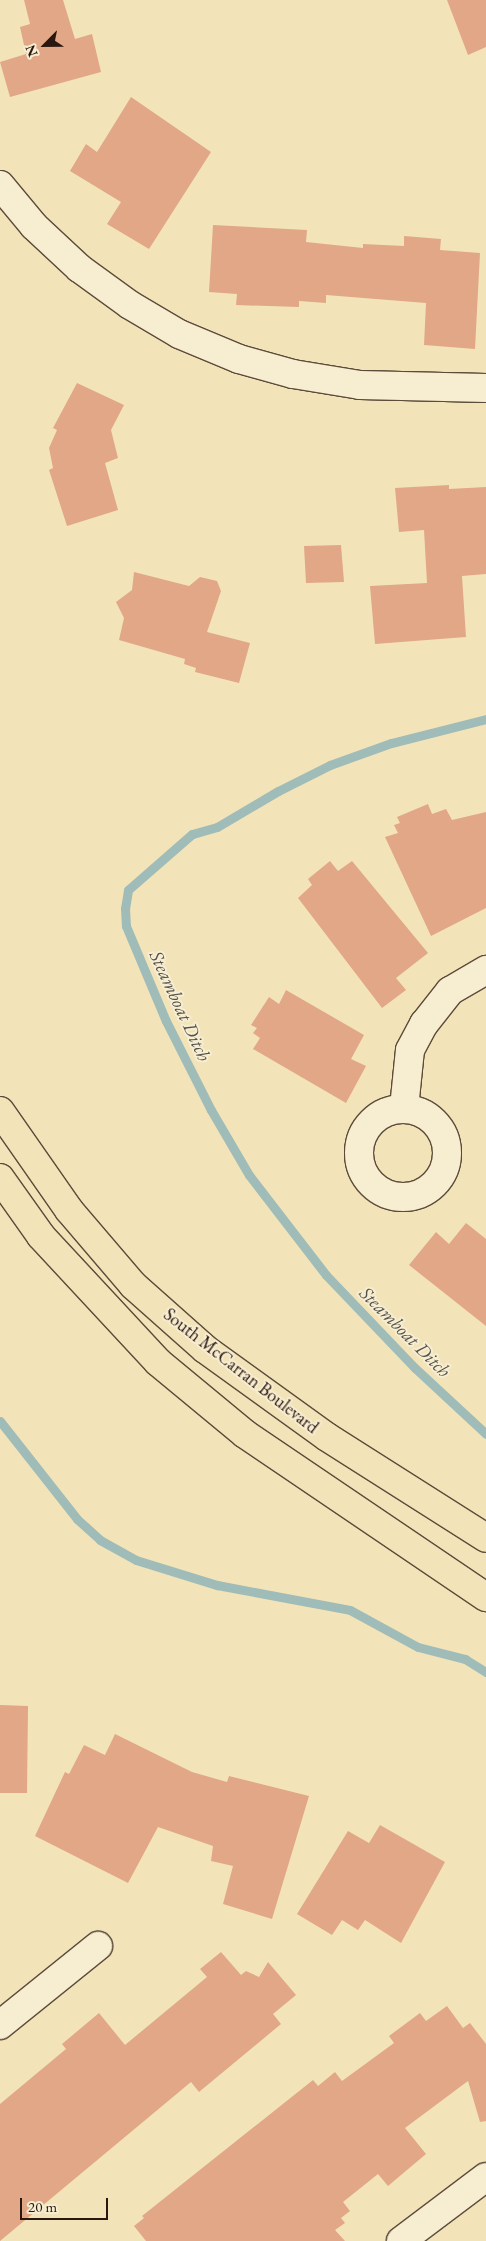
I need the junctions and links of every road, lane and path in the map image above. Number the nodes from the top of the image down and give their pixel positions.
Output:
1 (0, 185) edge
2 (486, 388) edge
3 (486, 970) edge
4 (404, 1108) dead end
5 (0, 1111) edge
6 (0, 1178) edge
7 (486, 1538) edge
8 (486, 1597) edge
9 (98, 1946) dead end
10 (0, 2025) edge
11 (486, 2177) edge
12 (401, 2241) edge

1 - 2 street
3 - 4 street
5 - 7 main road, South McCarran Boulevard
6 - 8 main road
9 - 10 street
11 - 12 street

